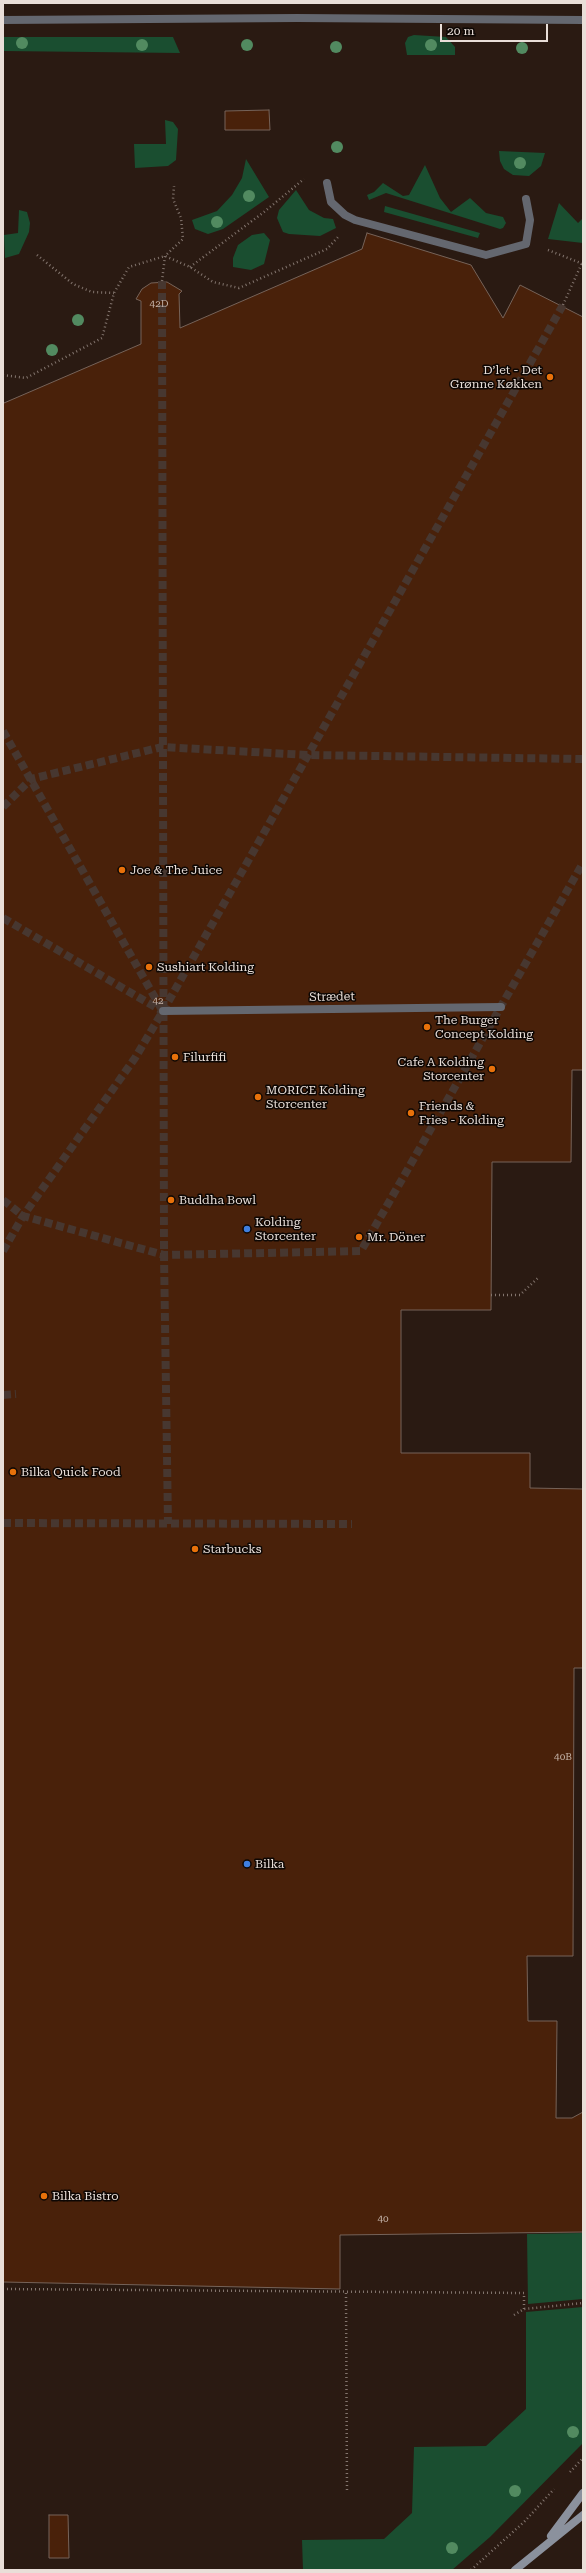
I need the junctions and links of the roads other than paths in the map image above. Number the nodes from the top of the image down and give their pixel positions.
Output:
1 (3, 20) edge
2 (583, 20) edge
3 (327, 183) dead end
4 (526, 199) dead end
5 (501, 1007) dead end
6 (163, 1011) tunnel mouth
7 (583, 2493) edge
8 (583, 2515) edge
9 (544, 2544) junction
10 (515, 2570) edge

1 - 2 street
3 - 4 street
5 - 6 street, Strædet
7 - 9 street
8 - 9 street
9 - 10 street

